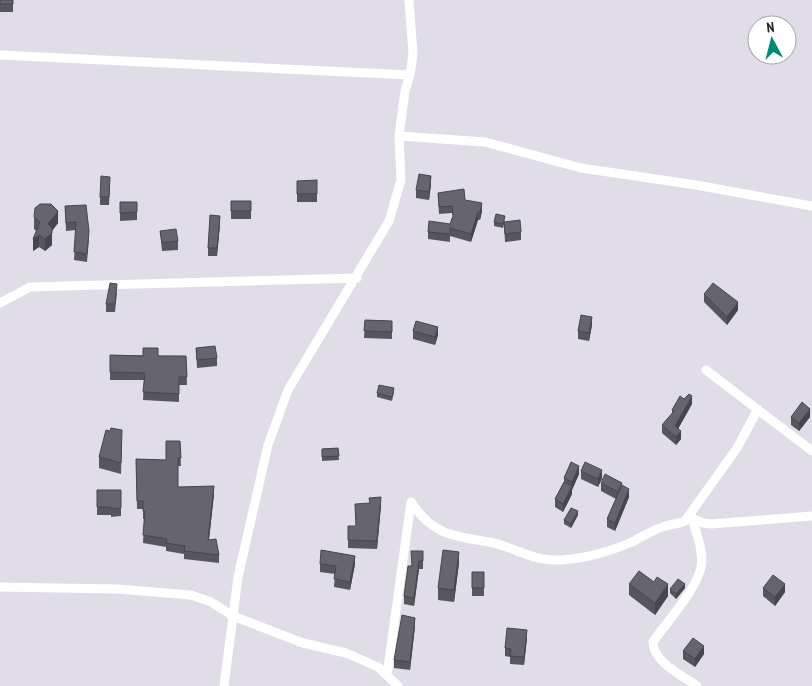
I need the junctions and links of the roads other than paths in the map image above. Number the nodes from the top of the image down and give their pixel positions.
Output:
1 (409, 0) edge
2 (0, 55) edge
3 (410, 75) junction
4 (399, 136) junction
5 (812, 206) edge
6 (357, 278) junction
7 (0, 303) edge
8 (706, 370) dead end
9 (758, 409) junction
10 (812, 451) edge
11 (812, 516) edge
12 (691, 517) junction
13 (0, 587) edge
14 (233, 616) junction
15 (386, 675) junction
16 (224, 686) edge
17 (398, 686) edge
18 (697, 686) edge

1 - 3 street
2 - 3 street
3 - 4 street
4 - 5 street
4 - 6 street
6 - 7 street
6 - 14 street
8 - 9 street
9 - 10 street
9 - 12 street
11 - 12 street
12 - 15 street
12 - 18 street
13 - 14 street
14 - 15 street
14 - 16 street
15 - 17 street

